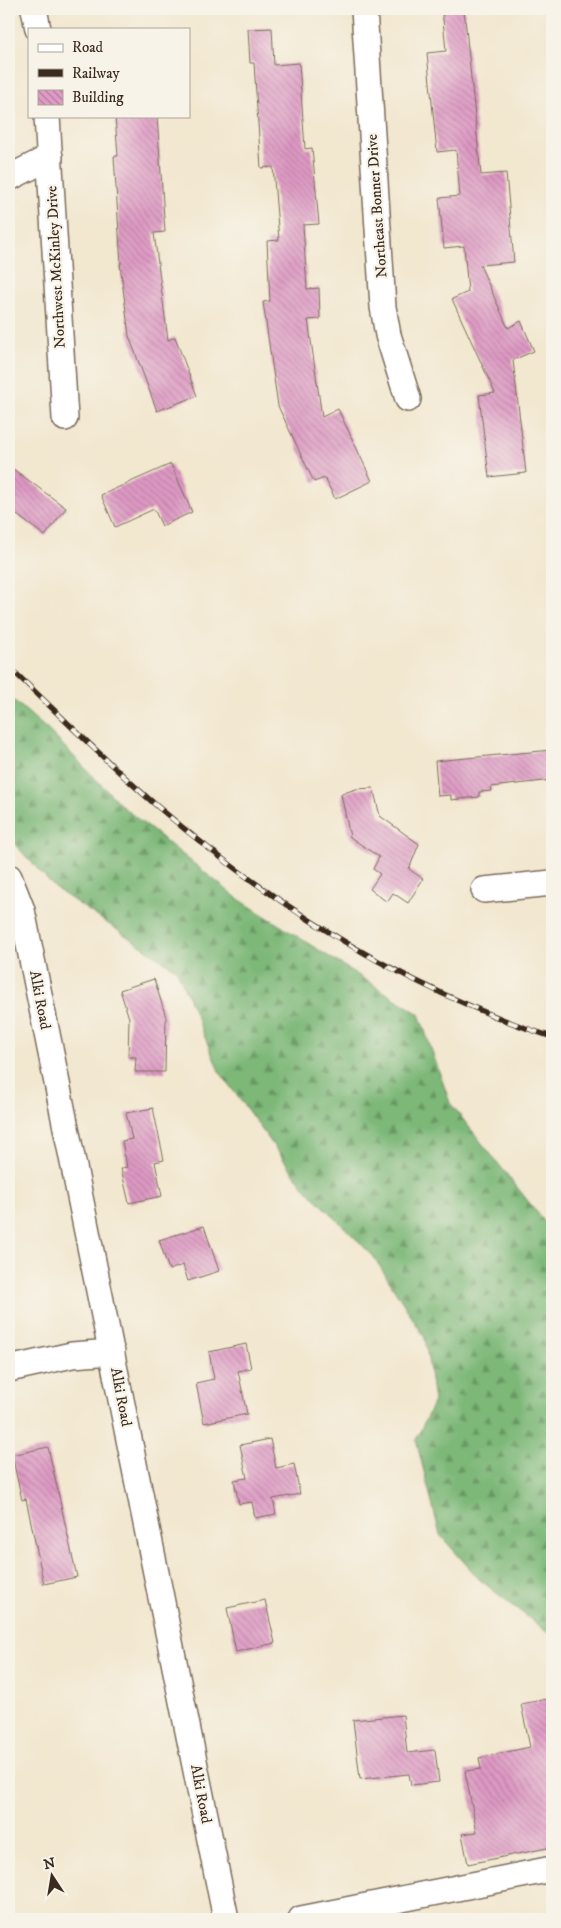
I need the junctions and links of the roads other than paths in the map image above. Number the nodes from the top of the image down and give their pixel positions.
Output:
1 (34, 9) edge
2 (364, 9) edge
3 (38, 28) edge
4 (47, 118) edge
5 (50, 157) junction
6 (9, 178) edge
7 (408, 399) dead end
8 (65, 418) dead end
9 (9, 877) edge
10 (552, 883) edge
11 (484, 890) dead end
12 (112, 1352) junction
13 (9, 1369) edge
14 (552, 1869) edge
15 (226, 1919) edge
16 (301, 1919) edge

1 - 3 street
2 - 7 street, Northeast Bonner Drive
4 - 5 street, Northwest McKinley Drive
5 - 6 street
5 - 8 street, Northwest McKinley Drive
9 - 12 street, Alki Road
10 - 11 street
12 - 13 street
12 - 15 street, Alki Road
14 - 16 street

